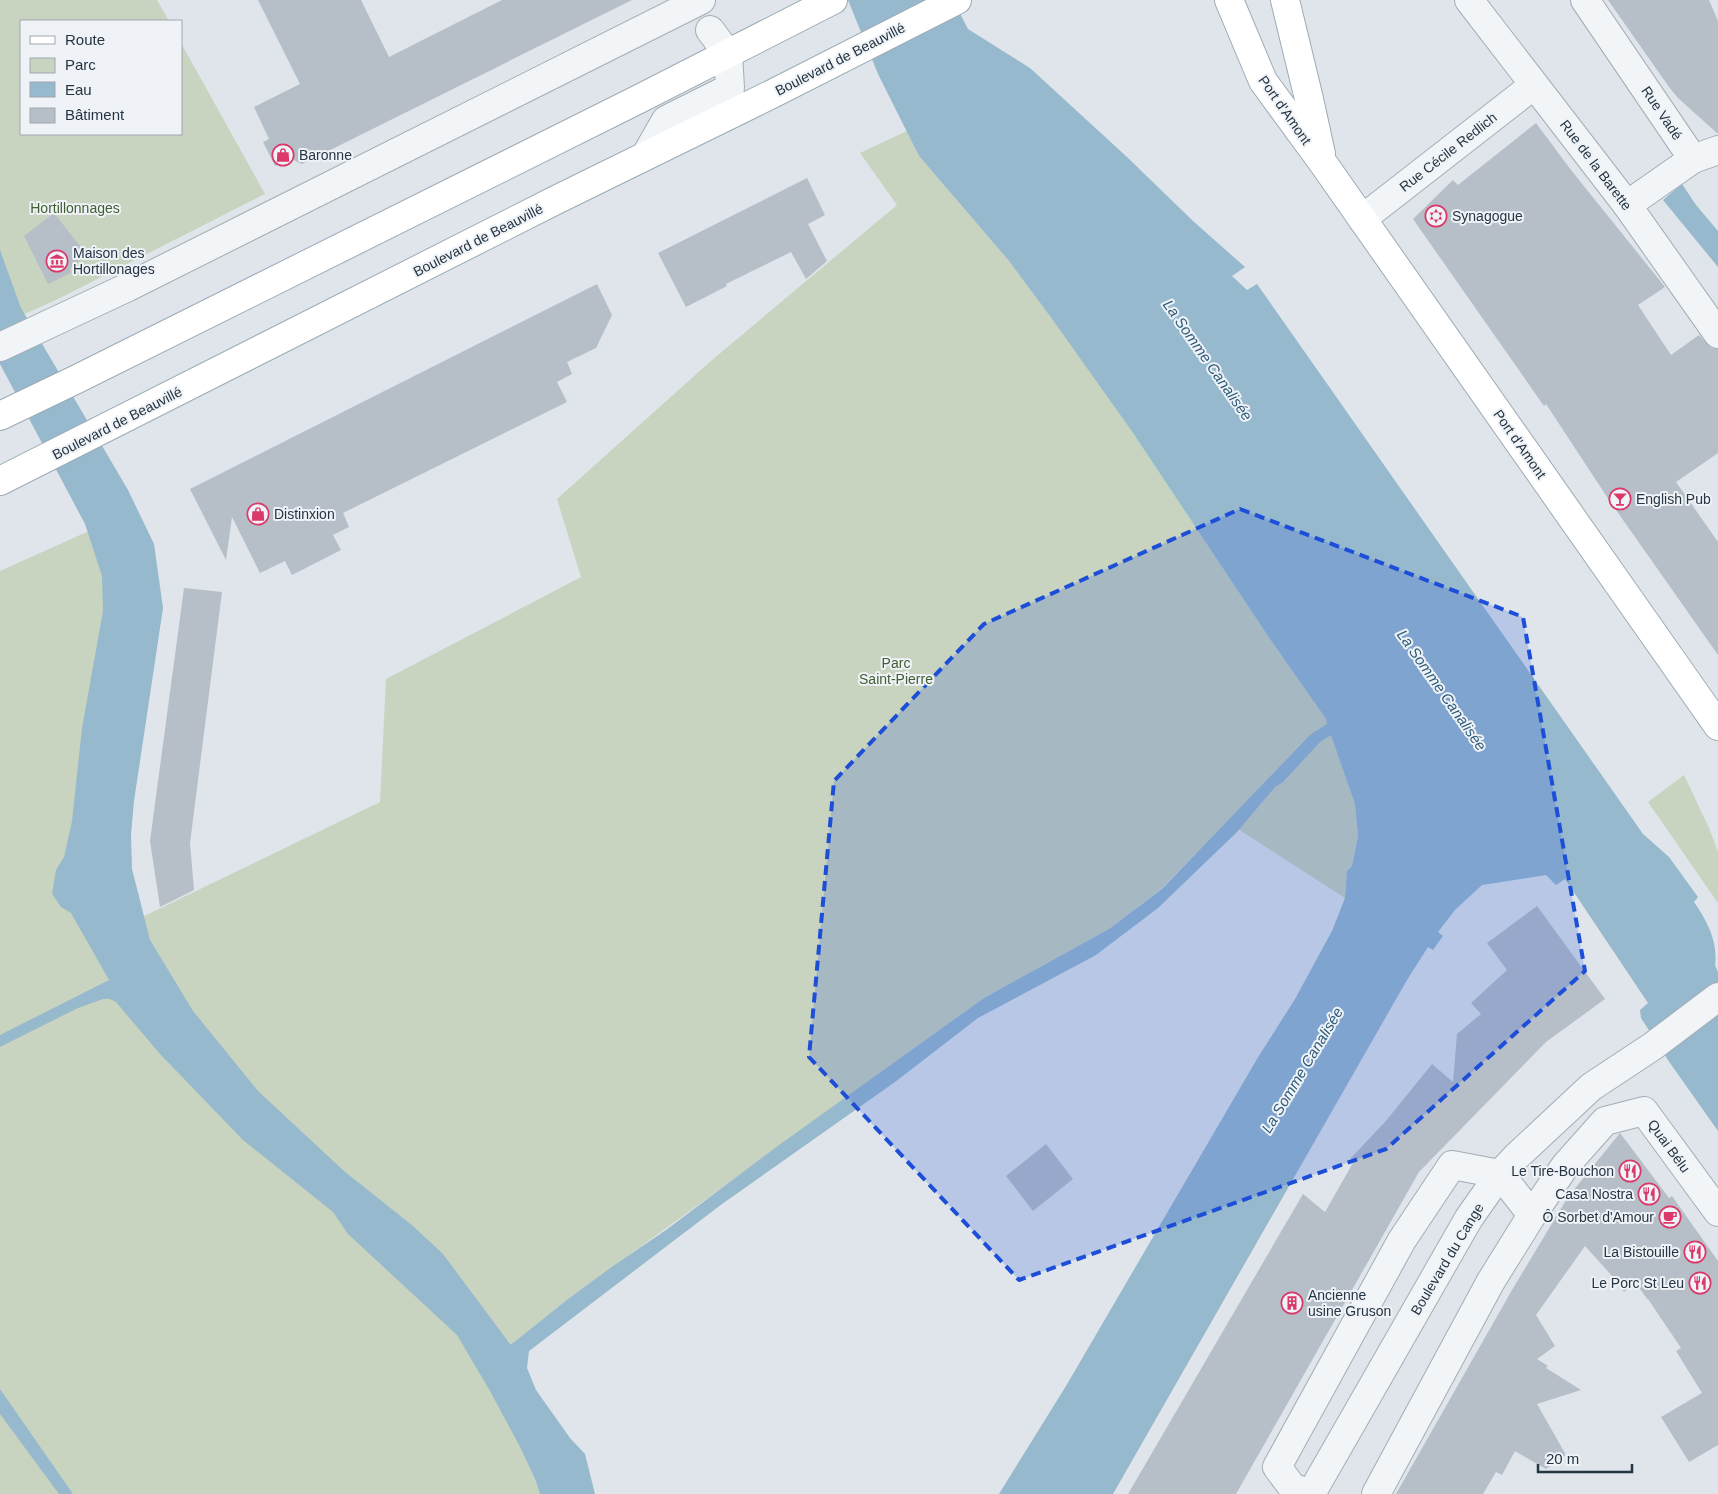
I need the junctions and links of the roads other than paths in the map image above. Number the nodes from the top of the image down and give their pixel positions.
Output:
1 (833, 0) edge
2 (957, 0) edge
3 (1229, 0) edge
4 (1285, 0) edge
5 (1469, 0) edge
6 (1585, 0) edge
7 (691, 6) edge
8 (739, 48) junction
9 (1534, 84) junction
10 (1706, 154) edge
11 (646, 155) junction
12 (1322, 163) junction
13 (1627, 206) junction
14 (1362, 219) junction
15 (1718, 334) edge
16 (0, 347) edge
17 (0, 416) edge
18 (0, 481) edge
19 (1718, 726) edge
20 (1718, 997) edge
21 (1500, 1174) junction
22 (1718, 1212) edge
23 (1532, 1215) junction
24 (1311, 1494) edge
25 (1376, 1494) edge

1 - 8 main road
2 - 11 main road, Boulevard de Beauvillé
3 - 12 main road, Port d'Amont
4 - 12 main road, Port d'Amont
5 - 9 street, Rue de la Barette
6 - 10 street, Rue Vadé
7 - 8 street
7 - 16 street
8 - 11 street
8 - 17 main road
9 - 13 street, Rue de la Barette
9 - 14 street, Rue Cécile Redlich
10 - 13 street, Rue Vadé
11 - 18 main road, Boulevard de Beauvillé
12 - 14 main road, Port d'Amont
13 - 15 street, Rue de la Barette
14 - 19 main road, Port d'Amont
20 - 21 street, Boulevard du Cange
21 - 23 street
21 - 24 street, Boulevard du Cange
21 - 24 street
22 - 23 street, Quai Bélu
23 - 25 street

